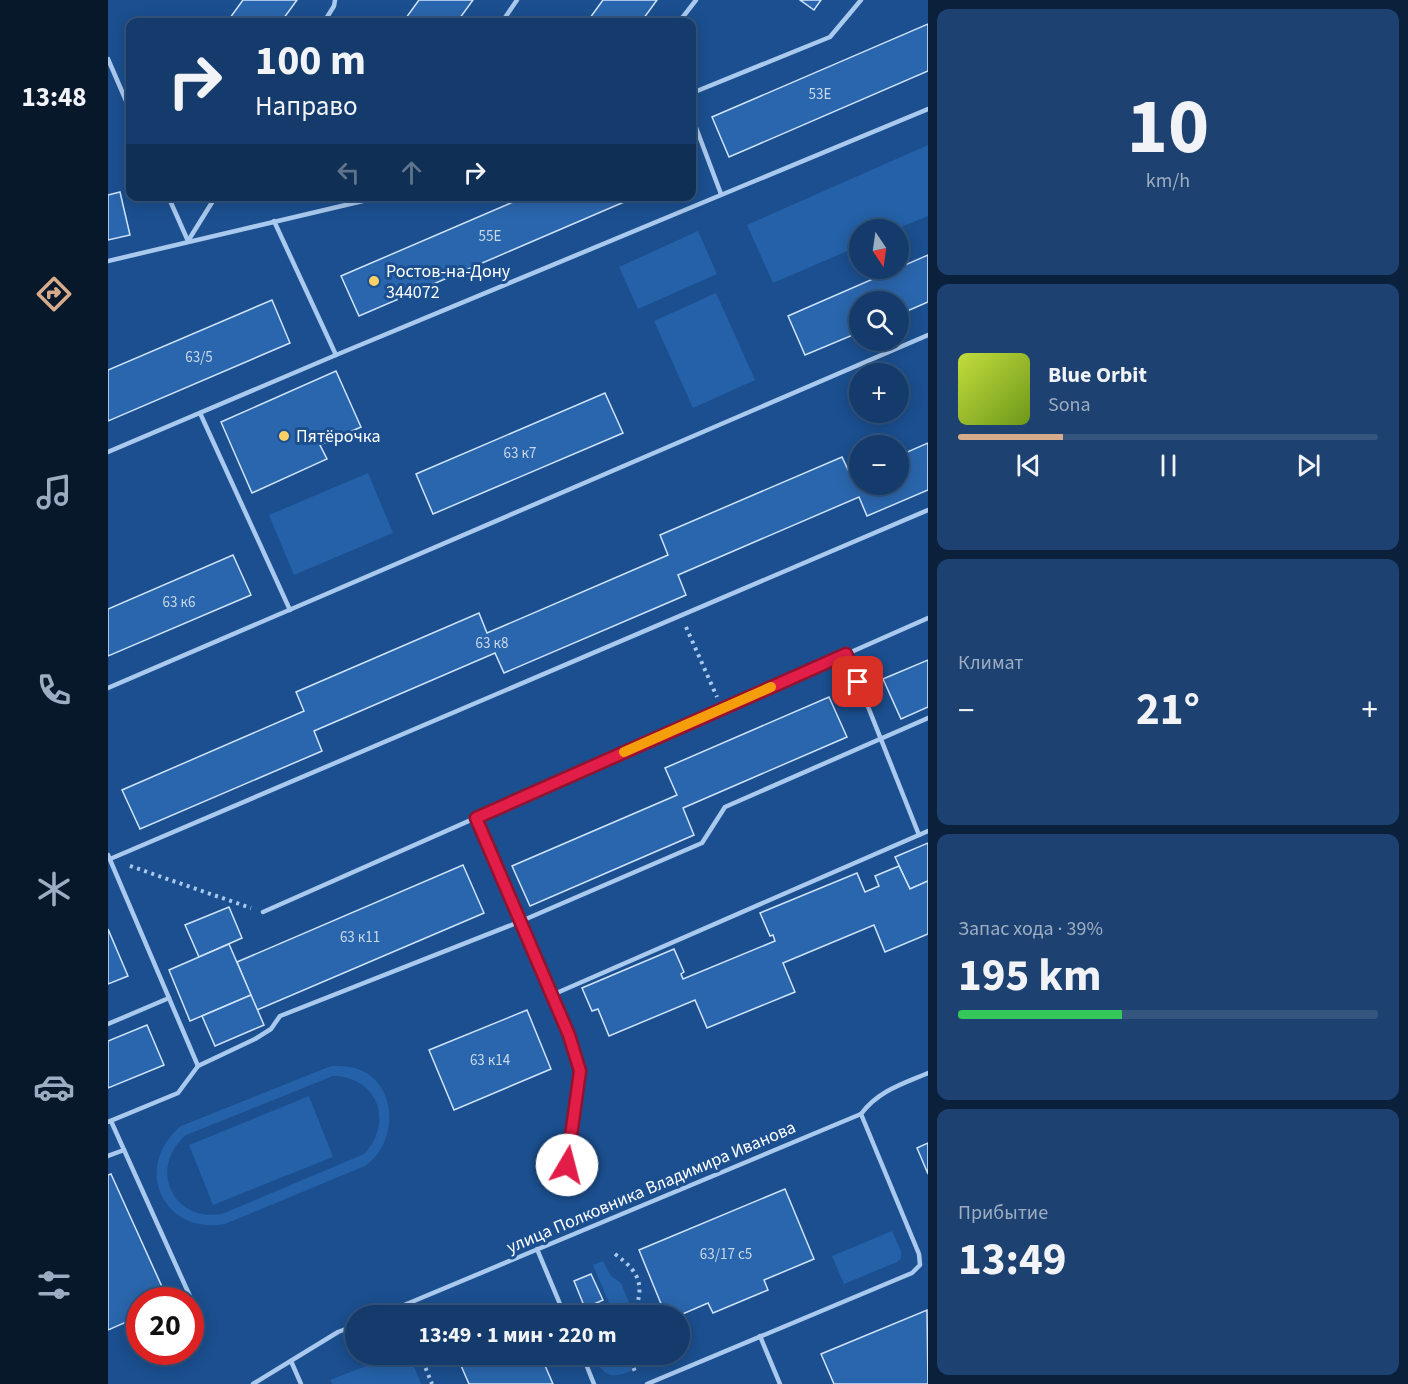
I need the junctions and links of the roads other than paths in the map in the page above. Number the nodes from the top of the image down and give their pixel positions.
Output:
1 (335, 0) edge
2 (516, 0) edge
3 (696, 0) edge
4 (861, 0) edge
5 (326, 18) edge
6 (505, 18) edge
7 (682, 18) edge
8 (108, 58) edge
9 (696, 91) edge
10 (126, 101) edge
11 (928, 109) edge
12 (696, 128) edge
13 (721, 194) junction
14 (170, 201) edge
15 (213, 201) edge
16 (362, 201) edge
17 (274, 221) junction
18 (188, 241) junction
19 (108, 261) edge
20 (928, 335) edge
21 (336, 355) junction
22 (200, 413) junction
23 (108, 452) edge
24 (928, 510) edge
25 (290, 610) junction
26 (928, 618) edge
27 (846, 654) junction
28 (858, 682) dead end
29 (108, 688) edge
30 (861, 689) dead end
31 (928, 718) edge
32 (880, 738) junction
33 (476, 818) junction
34 (928, 831) edge
35 (919, 835) junction
36 (109, 857) edge
37 (263, 912) road end
38 (519, 922) junction
39 (552, 995) junction
40 (169, 998) junction
41 (108, 1024) edge
42 (198, 1066) junction
43 (928, 1073) edge
44 (861, 1114) junction
45 (110, 1122) edge
46 (124, 1149) junction
47 (108, 1156) edge
48 (567, 1165) dead end
49 (537, 1249) junction
50 (186, 1287) edge
51 (404, 1305) edge
52 (560, 1305) edge
53 (345, 1329) edge
54 (760, 1336) junction
55 (291, 1361) junction
56 (586, 1365) edge
57 (253, 1384) edge
58 (301, 1384) edge
59 (594, 1384) edge
60 (647, 1384) edge
61 (780, 1384) edge

1 - 5 lane
2 - 6 lane
3 - 7 lane
4 - 9 lane
8 - 10 lane
11 - 13 lane
12 - 13 lane
13 - 21 lane
14 - 18 lane
15 - 18 lane
16 - 17 lane
17 - 18 lane
17 - 21 lane
18 - 19 lane
20 - 25 lane
21 - 22 lane
22 - 23 lane
22 - 25 lane
24 - 36 lane
25 - 29 lane
26 - 27 lane
27 - 28 lane
27 - 33 lane
30 - 32 lane
31 - 32 lane
32 - 35 lane
32 - 38 lane
33 - 37 lane
33 - 38 lane
34 - 35 lane
35 - 39 lane
36 - 40 lane
38 - 39 lane
38 - 42 lane
39 - 48 lane
40 - 41 lane
40 - 42 lane
42 - 45 lane
43 - 44 lane, улица Полковника Владимира Иванова
44 - 49 lane, улица Полковника Владимира Иванова
44 - 54 lane
45 - 46 lane
46 - 47 lane
46 - 50 lane
49 - 51 lane, улица Полковника Владимира Иванова
49 - 52 lane
53 - 55 lane
54 - 60 lane
54 - 61 lane
55 - 57 lane
55 - 58 lane
56 - 59 lane

